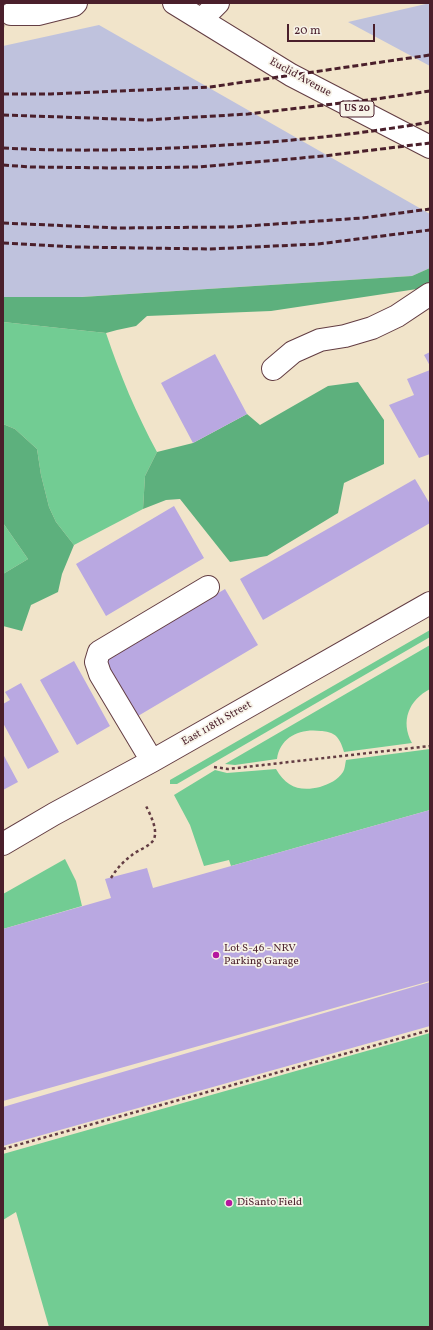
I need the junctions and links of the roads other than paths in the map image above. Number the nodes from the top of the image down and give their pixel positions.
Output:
1 (76, 3) edge
2 (174, 3) edge
3 (218, 3) edge
4 (21, 14) edge
5 (202, 19) junction
6 (430, 147) edge
7 (430, 294) edge
8 (273, 369) dead end
9 (208, 587) dead end
10 (430, 603) edge
11 (152, 761) junction
12 (3, 844) edge

1 - 4 street
2 - 5 street, Euclid Avenue / US 20
3 - 5 street
5 - 6 street, Euclid Avenue / US 20
7 - 8 street
9 - 11 street
10 - 11 street, East 118th Street
11 - 12 street, East 118th Street

